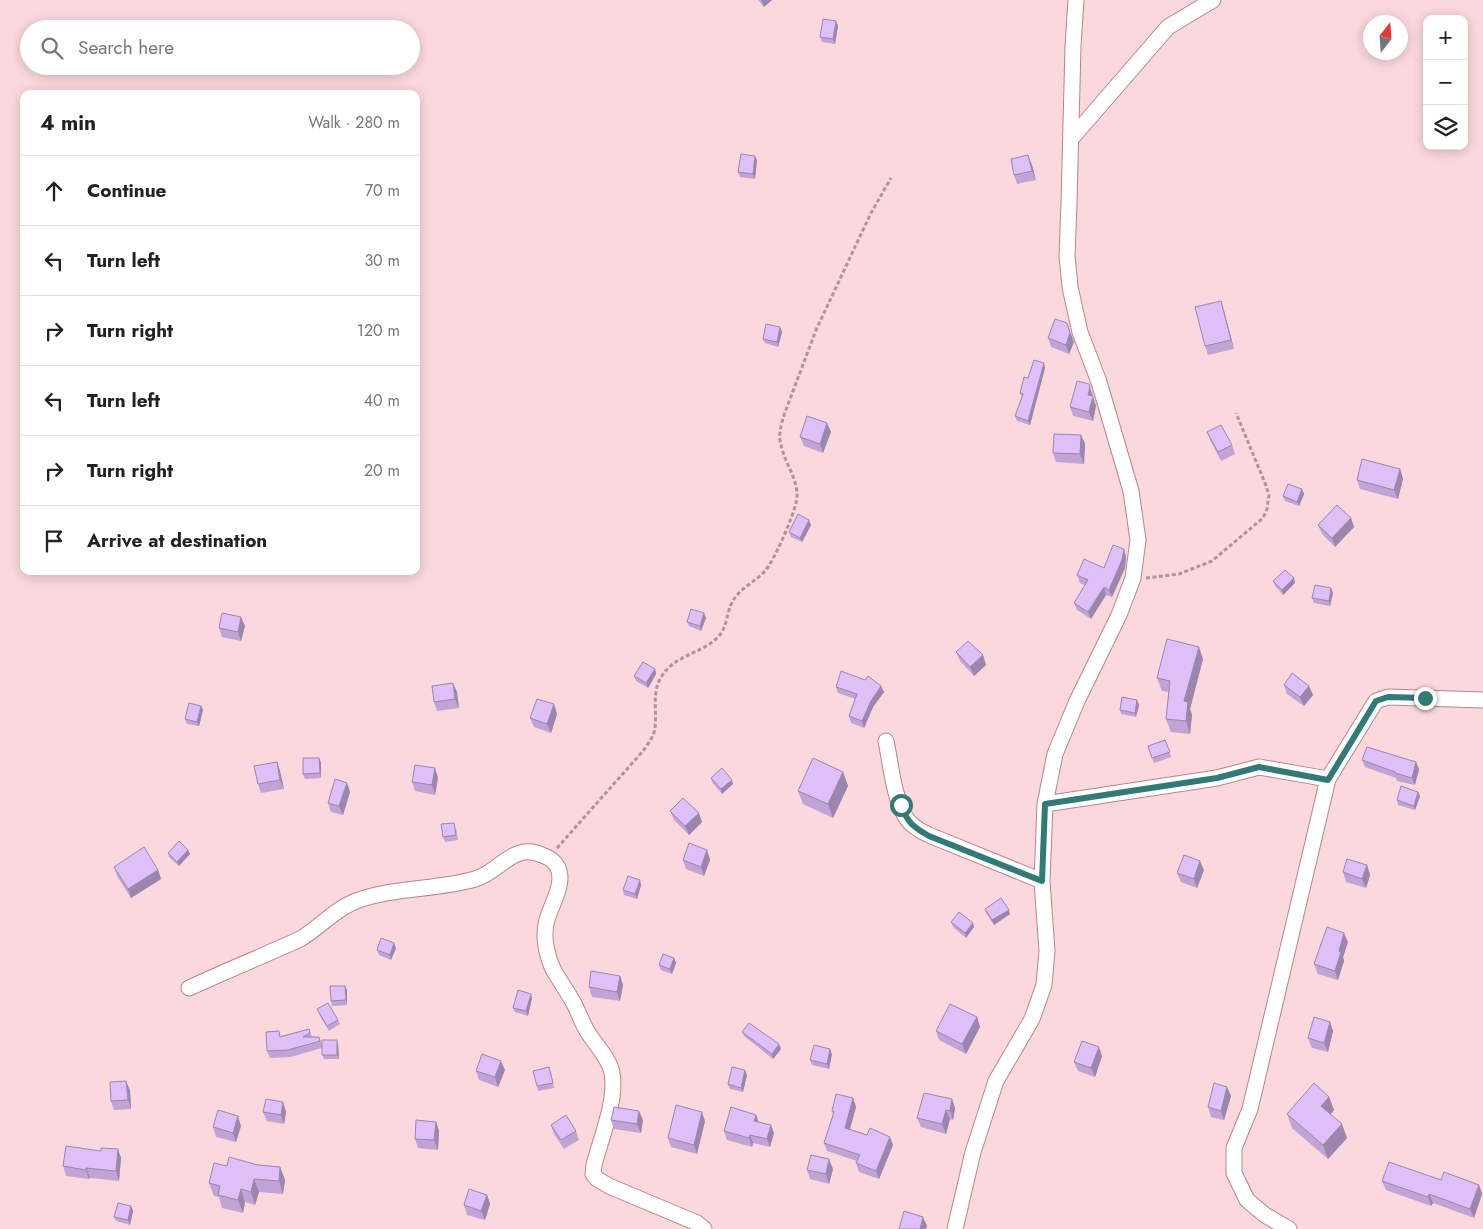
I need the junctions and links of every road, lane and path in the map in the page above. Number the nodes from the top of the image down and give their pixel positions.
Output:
1 (1076, 0) edge
2 (1213, 0) edge
3 (1071, 139) junction
4 (892, 178) dead end
5 (1236, 413) dead end
6 (1133, 578) junction
7 (1483, 700) edge
8 (886, 741) dead end
9 (1328, 780) junction
10 (1045, 804) junction
11 (549, 857) junction
12 (1042, 881) junction
13 (189, 988) dead end
14 (704, 1229) edge
15 (955, 1229) edge
16 (1289, 1229) edge

1 - 3 street
2 - 3 street
3 - 6 street
4 - 11 path
5 - 6 path
6 - 10 street
7 - 9 street
8 - 12 street
9 - 10 street
9 - 16 street
10 - 12 street
11 - 13 street
11 - 14 street
12 - 15 street

